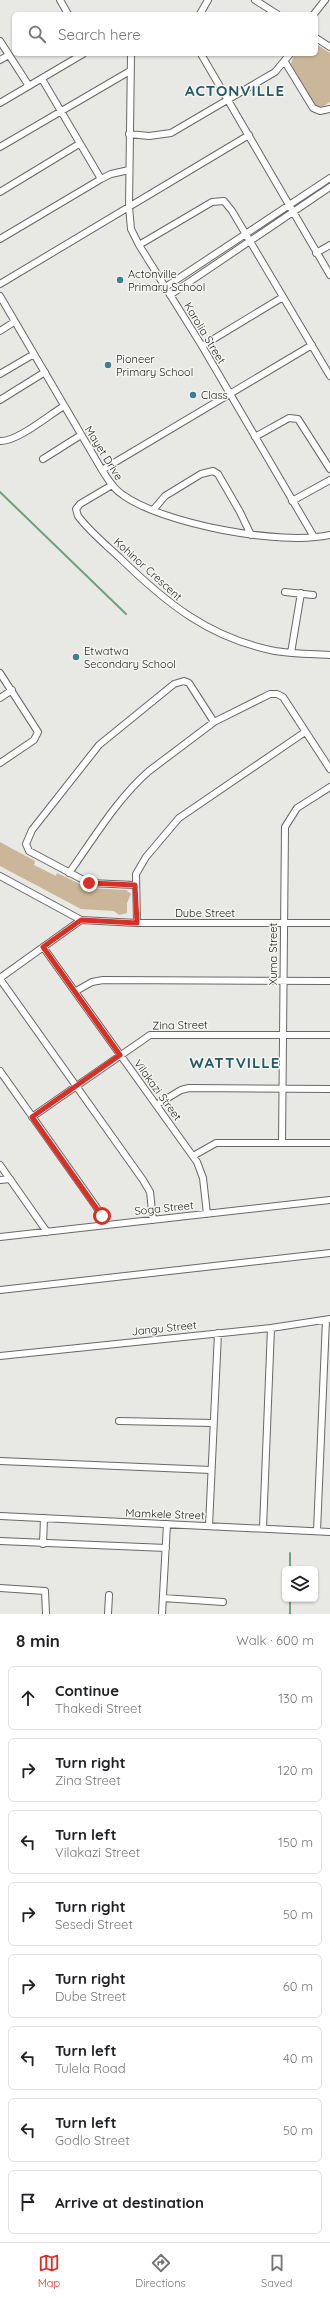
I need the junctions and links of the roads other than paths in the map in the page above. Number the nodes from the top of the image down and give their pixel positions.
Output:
1 (60, 0) edge
2 (208, 0) edge
3 (255, 0) edge
4 (325, 0) edge
5 (67, 12) edge
6 (201, 12) edge
7 (274, 12) edge
8 (316, 12) edge
9 (318, 39) edge
10 (0, 40) edge
11 (330, 47) edge
12 (9, 55) junction
13 (80, 56) edge
14 (131, 56) edge
15 (202, 56) edge
16 (289, 56) edge
17 (0, 60) edge
18 (285, 62) junction
19 (130, 71) junction
20 (42, 79) junction
21 (29, 86) junction
22 (227, 101) junction
23 (0, 103) edge
24 (330, 109) edge
25 (60, 111) junction
26 (129, 134) junction
27 (249, 136) junction
28 (79, 144) junction
29 (0, 147) edge
30 (129, 170) junction
31 (101, 178) junction
32 (330, 178) edge
33 (330, 187) edge
34 (0, 192) edge
35 (288, 205) junction
36 (129, 207) junction
37 (293, 212) junction
38 (245, 233) junction
39 (0, 239) edge
40 (250, 241) junction
41 (139, 245) junction
42 (330, 245) edge
43 (316, 253) junction
44 (330, 275) edge
45 (0, 284) edge
46 (164, 288) junction
47 (170, 295) junction
48 (0, 296) edge
49 (283, 298) junction
50 (14, 322) junction
51 (0, 331) edge
52 (202, 346) junction
53 (312, 346) junction
54 (34, 354) junction
55 (45, 372) junction
56 (0, 374) edge
57 (330, 376) edge
58 (229, 393) junction
59 (0, 400) edge
60 (64, 406) junction
61 (81, 435) junction
62 (255, 437) junction
63 (0, 441) edge
64 (43, 459) dead end
65 (330, 469) edge
66 (102, 470) junction
67 (330, 480) edge
68 (112, 486) junction
69 (292, 501) junction
70 (154, 509) junction
71 (251, 535) junction
72 (330, 536) edge
73 (314, 537) junction
74 (285, 592) dead end
75 (301, 593) junction
76 (313, 594) dead end
77 (291, 653) junction
78 (330, 655) edge
79 (0, 673) edge
80 (12, 690) junction
81 (0, 698) edge
82 (214, 722) junction
83 (306, 732) junction
84 (0, 763) edge
85 (330, 769) edge
86 (330, 787) edge
87 (69, 873) junction
88 (0, 876) edge
89 (135, 885) junction
90 (81, 920) junction
91 (137, 923) junction
92 (283, 923) junction
93 (330, 924) edge
94 (43, 947) junction
95 (0, 979) edge
96 (283, 981) junction
97 (330, 981) edge
98 (76, 991) junction
99 (283, 1035) junction
100 (330, 1035) edge
101 (120, 1055) junction
102 (0, 1071) edge
103 (76, 1086) junction
104 (282, 1089) junction
105 (330, 1089) edge
106 (156, 1105) junction
107 (32, 1117) junction
108 (282, 1143) junction
109 (330, 1143) edge
110 (193, 1156) junction
111 (0, 1165) edge
112 (10, 1179) junction
113 (0, 1180) edge
114 (330, 1200) edge
115 (207, 1214) junction
116 (153, 1220) junction
117 (107, 1225) junction
118 (47, 1232) junction
119 (0, 1237) edge
120 (330, 1253) edge
121 (0, 1290) edge
122 (328, 1320) edge
123 (271, 1328) junction
124 (218, 1333) junction
125 (0, 1356) edge
126 (119, 1421) dead end
127 (213, 1423) junction
128 (0, 1461) edge
129 (211, 1470) junction
130 (0, 1516) edge
131 (44, 1518) junction
132 (167, 1524) junction
133 (209, 1526) junction
134 (263, 1528) junction
135 (317, 1531) junction
136 (330, 1532) edge
137 (0, 1541) edge
138 (43, 1544) junction
139 (166, 1548) junction
140 (0, 1588) edge
141 (109, 1595) dead end
142 (163, 1598) junction
143 (223, 1602) dead end
144 (46, 1614) edge
145 (108, 1614) edge
146 (162, 1614) edge

1 - 5 street
2 - 6 street
3 - 7 street
4 - 8 street
9 - 11 street
10 - 12 street
12 - 17 street
12 - 21 street
13 - 20 street
14 - 19 street, Karolia Street
15 - 22 street
16 - 18 street
18 - 22 street
18 - 24 street
19 - 25 street
19 - 26 street, Karolia Street
20 - 21 street
20 - 25 street
21 - 23 street
22 - 26 street
22 - 27 street
25 - 28 street
25 - 29 street
26 - 30 street, Karolia Street
27 - 35 street
27 - 36 street
28 - 31 street
28 - 34 street
30 - 31 street
30 - 36 street, Karolia Street
31 - 39 street
32 - 35 street
33 - 37 street
35 - 37 street
35 - 38 street
36 - 41 street, Karolia Street
36 - 45 street
37 - 40 street
37 - 43 street
38 - 40 street
38 - 41 street
38 - 46 street
40 - 47 street
40 - 49 street
41 - 46 street, Karolia Street
42 - 43 street
43 - 44 street
46 - 47 street, Karolia Street
47 - 52 street, Karolia Street
48 - 50 street, Mayet Drive
49 - 52 street
49 - 53 street
50 - 51 street
50 - 54 street, Mayet Drive
52 - 58 street, Karolia Street
53 - 57 street
53 - 58 street
54 - 55 street, Mayet Drive
54 - 56 street
55 - 59 street
55 - 60 street, Mayet Drive
58 - 62 street, Karolia Street
58 - 66 street
60 - 61 street, Mayet Drive
60 - 63 street
61 - 64 street
61 - 66 street, Mayet Drive
62 - 65 street
62 - 69 street, Karolia Street
66 - 68 street, Mayet Drive
67 - 69 street
68 - 70 street, Mayet Drive
68 - 77 street, Kohinor Crescent
69 - 73 street, Karolia Street
70 - 71 street, Mayet Drive
70 - 71 street
71 - 73 street, Mayet Drive
72 - 73 street, Mayet Drive
74 - 75 street
75 - 76 street
75 - 77 street
77 - 78 street, Kohinor Crescent
79 - 80 street
80 - 81 street
80 - 84 street
82 - 83 street
82 - 87 street
82 - 87 street
83 - 85 street
83 - 89 street
86 - 92 street, Xuma Street
87 - 89 street
88 - 90 street
89 - 91 street
90 - 91 street, Dube Street
90 - 94 street
91 - 92 street, Dube Street
92 - 93 street, Dube Street
92 - 96 street, Xuma Street
94 - 95 street
94 - 98 street, Vilakazi Street
95 - 103 street
96 - 97 street
96 - 98 street
96 - 99 street, Xuma Street
98 - 101 street, Vilakazi Street
99 - 100 street, Zina Street
99 - 101 street, Zina Street
99 - 104 street, Xuma Street
101 - 103 street, Zina Street
101 - 106 street, Vilakazi Street
102 - 107 street
103 - 107 street, Zina Street
103 - 116 street
104 - 105 street
104 - 106 street
104 - 108 street, Xuma Street
106 - 110 street, Vilakazi Street
107 - 117 street
108 - 109 street
108 - 110 street
110 - 115 street, Vilakazi Street
111 - 112 street
112 - 113 street
112 - 118 street
114 - 115 street, Soga Street
115 - 116 street, Soga Street
116 - 117 street, Soga Street
117 - 118 street, Soga Street
118 - 119 street, Soga Street
120 - 121 street
122 - 123 street, Jangu Street
122 - 135 street
123 - 124 street, Jangu Street
123 - 134 street
124 - 125 street, Jangu Street
124 - 127 street
126 - 127 street
127 - 129 street
128 - 129 street
129 - 133 street
130 - 131 street, Mamkele Street
131 - 132 street, Mamkele Street
131 - 138 street
132 - 133 street, Mamkele Street
132 - 139 street
133 - 134 street, Mamkele Street
134 - 135 street, Mamkele Street
135 - 136 street, Mamkele Street
137 - 138 street
138 - 139 street
139 - 142 street
140 - 144 street
141 - 145 street
142 - 143 street
142 - 146 street

